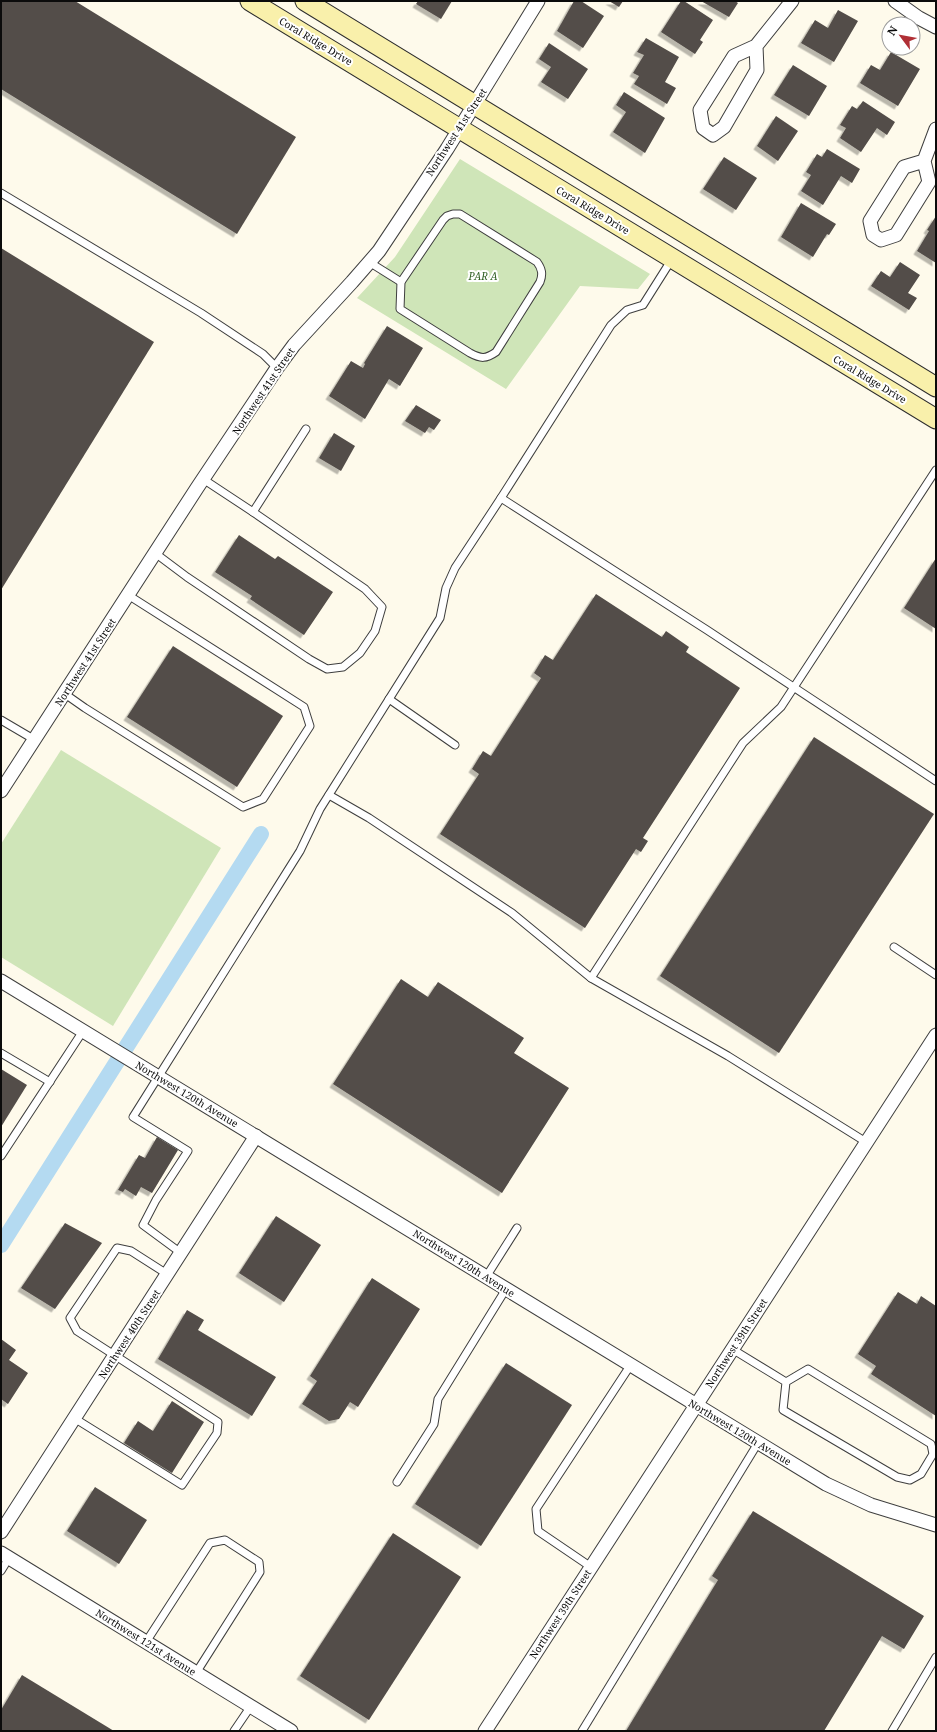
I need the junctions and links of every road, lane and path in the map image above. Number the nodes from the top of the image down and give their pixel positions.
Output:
1 (250, 1) edge
2 (305, 1) edge
3 (538, 1) edge
4 (792, 1) edge
5 (895, 1) edge
6 (936, 27) edge
7 (756, 46) junction
8 (474, 105) junction
9 (459, 128) junction
10 (936, 129) edge
11 (924, 160) junction
12 (1, 193) edge
13 (673, 258) junction
14 (369, 262) junction
15 (401, 282) junction
16 (277, 368) junction
17 (936, 387) edge
18 (936, 419) edge
19 (306, 429) dead end
20 (936, 470) edge
21 (203, 479) junction
22 (501, 498) junction
23 (253, 512) junction
24 (155, 553) junction
25 (128, 595) junction
26 (794, 687) junction
27 (65, 694) junction
28 (389, 699) junction
29 (1, 720) edge
30 (34, 740) junction
31 (455, 745) dead end
32 (936, 781) edge
33 (1, 791) edge
34 (329, 795) junction
35 (894, 947) dead end
36 (936, 975) edge
37 (591, 978) junction
38 (1, 981) edge
39 (83, 1031) junction
40 (936, 1035) edge
41 (1, 1052) edge
42 (158, 1076) junction
43 (50, 1082) junction
44 (256, 1136) junction
45 (866, 1142) junction
46 (1, 1156) edge
47 (517, 1228) dead end
48 (181, 1253) junction
49 (167, 1274) junction
50 (486, 1277) junction
51 (506, 1289) junction
52 (732, 1349) junction
53 (114, 1356) junction
54 (630, 1366) junction
55 (786, 1382) junction
56 (696, 1406) junction
57 (74, 1418) junction
58 (758, 1443) junction
59 (935, 1453) edge
60 (397, 1482) dead end
61 (936, 1525) edge
62 (1, 1532) edge
63 (5, 1556) edge
64 (591, 1567) junction
65 (1, 1571) edge
66 (146, 1642) junction
67 (936, 1657) edge
68 (196, 1673) junction
69 (251, 1706) junction
70 (234, 1731) edge
71 (291, 1731) edge
72 (485, 1731) edge
73 (582, 1731) edge
74 (892, 1731) edge

1 - 9 main road, Coral Ridge Drive
2 - 8 main road
3 - 8 street, Northwest 41st Street
4 - 7 street
5 - 6 street
7 - 7 street
8 - 9 street, Northwest 41st Street
8 - 17 main road
9 - 13 main road, Coral Ridge Drive
9 - 14 street, Northwest 41st Street
10 - 11 street
11 - 11 street
12 - 16 lane
13 - 18 main road, Coral Ridge Drive
13 - 22 lane
14 - 15 lane
14 - 16 street, Northwest 41st Street
15 - 15 lane
16 - 21 street, Northwest 41st Street
19 - 23 lane
20 - 26 lane
21 - 23 lane
21 - 24 street, Northwest 41st Street
22 - 26 lane
22 - 28 lane
23 - 24 lane
24 - 25 street, Northwest 41st Street
25 - 27 street, Northwest 41st Street
25 - 27 lane
26 - 32 lane
26 - 37 lane
27 - 30 street, Northwest 41st Street
28 - 31 lane
28 - 34 lane
29 - 30 lane
30 - 33 street, Northwest 41st Street
34 - 37 lane
34 - 42 lane
35 - 36 lane
37 - 45 lane
38 - 39 street, Northwest 120th Avenue
39 - 42 street, Northwest 120th Avenue
39 - 43 lane
40 - 45 street, Northwest 39th Street
41 - 43 lane
42 - 44 street, Northwest 120th Avenue
42 - 48 lane
43 - 46 lane
44 - 48 street, Northwest 40th Street
44 - 50 street, Northwest 120th Avenue
45 - 52 street, Northwest 39th Street
47 - 50 lane
48 - 49 street, Northwest 40th Street
49 - 53 street, Northwest 40th Street
49 - 53 lane
50 - 51 street, Northwest 120th Avenue
51 - 54 street, Northwest 120th Avenue
51 - 60 lane
52 - 55 lane
52 - 56 street, Northwest 39th Street
53 - 57 street, Northwest 40th Street
53 - 57 lane
54 - 56 street, Northwest 120th Avenue
54 - 64 lane
55 - 59 lane
55 - 59 lane
56 - 58 street, Northwest 120th Avenue
56 - 64 street, Northwest 39th Street
57 - 62 street, Northwest 40th Street
58 - 61 street, Northwest 120th Avenue
58 - 73 lane
63 - 65 lane
63 - 66 street, Northwest 121st Avenue
64 - 72 street, Northwest 39th Street
66 - 68 street, Northwest 121st Avenue
66 - 68 lane
67 - 74 lane
68 - 69 street, Northwest 121st Avenue
69 - 70 lane
69 - 71 street, Northwest 121st Avenue

